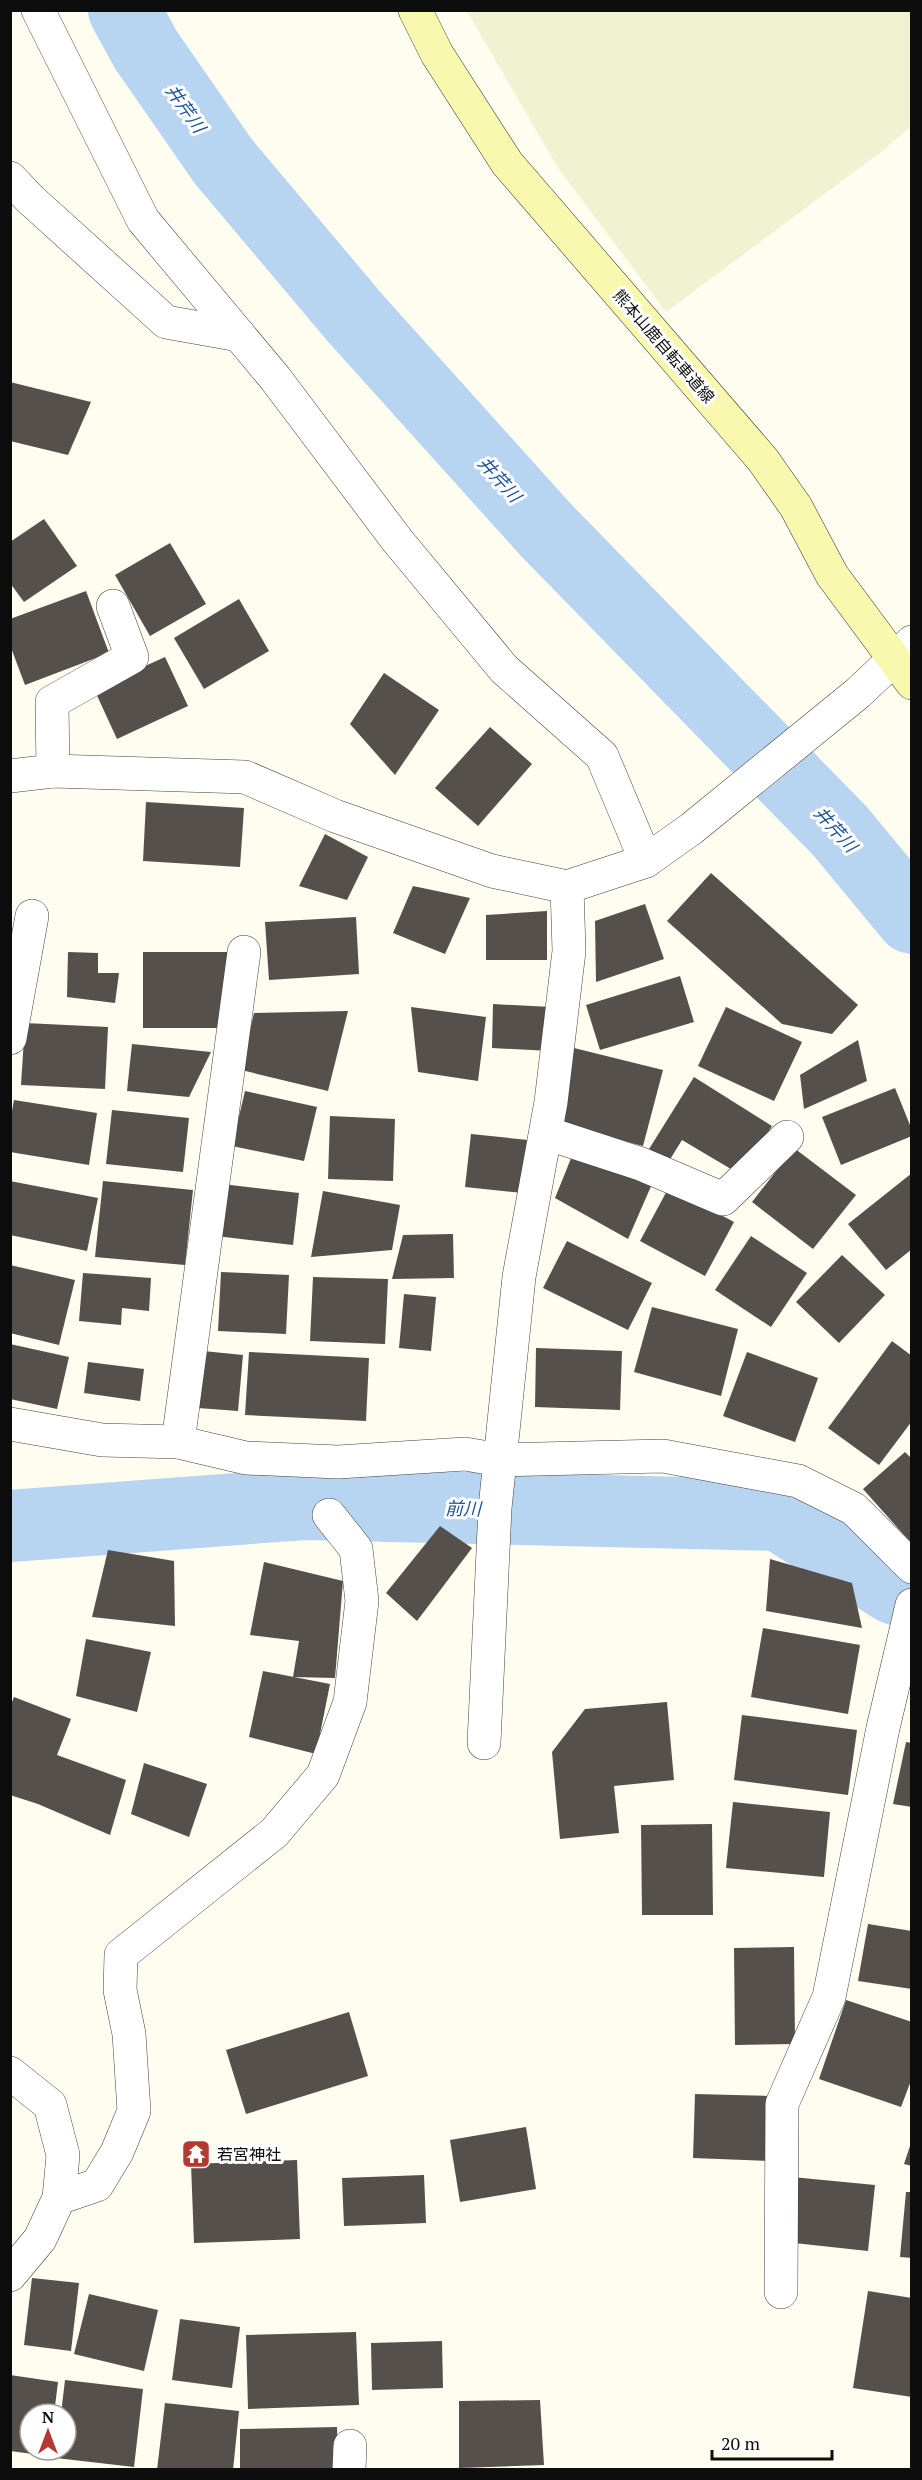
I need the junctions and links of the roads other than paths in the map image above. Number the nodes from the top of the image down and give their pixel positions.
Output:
1 (38, 10) edge
2 (415, 10) edge
3 (10, 178) edge
4 (239, 335) junction
5 (113, 606) dead end
6 (906, 661) edge
7 (53, 771) junction
8 (10, 776) edge
9 (646, 861) junction
10 (567, 887) junction
11 (32, 916) dead end
12 (244, 952) dead end
13 (10, 1038) edge
14 (546, 1133) junction
15 (788, 1137) dead end
16 (10, 1424) edge
17 (178, 1442) junction
18 (500, 1460) junction
19 (329, 1515) dead end
20 (912, 1567) edge
21 (912, 1605) edge
22 (484, 1743) dead end
23 (10, 2073) edge
24 (59, 2198) junction
25 (10, 2275) edge
26 (781, 2292) dead end

1 - 4 street
2 - 6 main road, 熊本山鹿自転車道線
3 - 4 street
4 - 9 street
5 - 7 street
6 - 9 street
7 - 8 street
7 - 10 street
9 - 10 street
10 - 14 street
11 - 13 street
12 - 17 street
14 - 15 street
14 - 18 street
16 - 17 street
17 - 18 street
18 - 20 street
18 - 22 street
19 - 24 street
21 - 26 street
23 - 24 street
24 - 25 street

